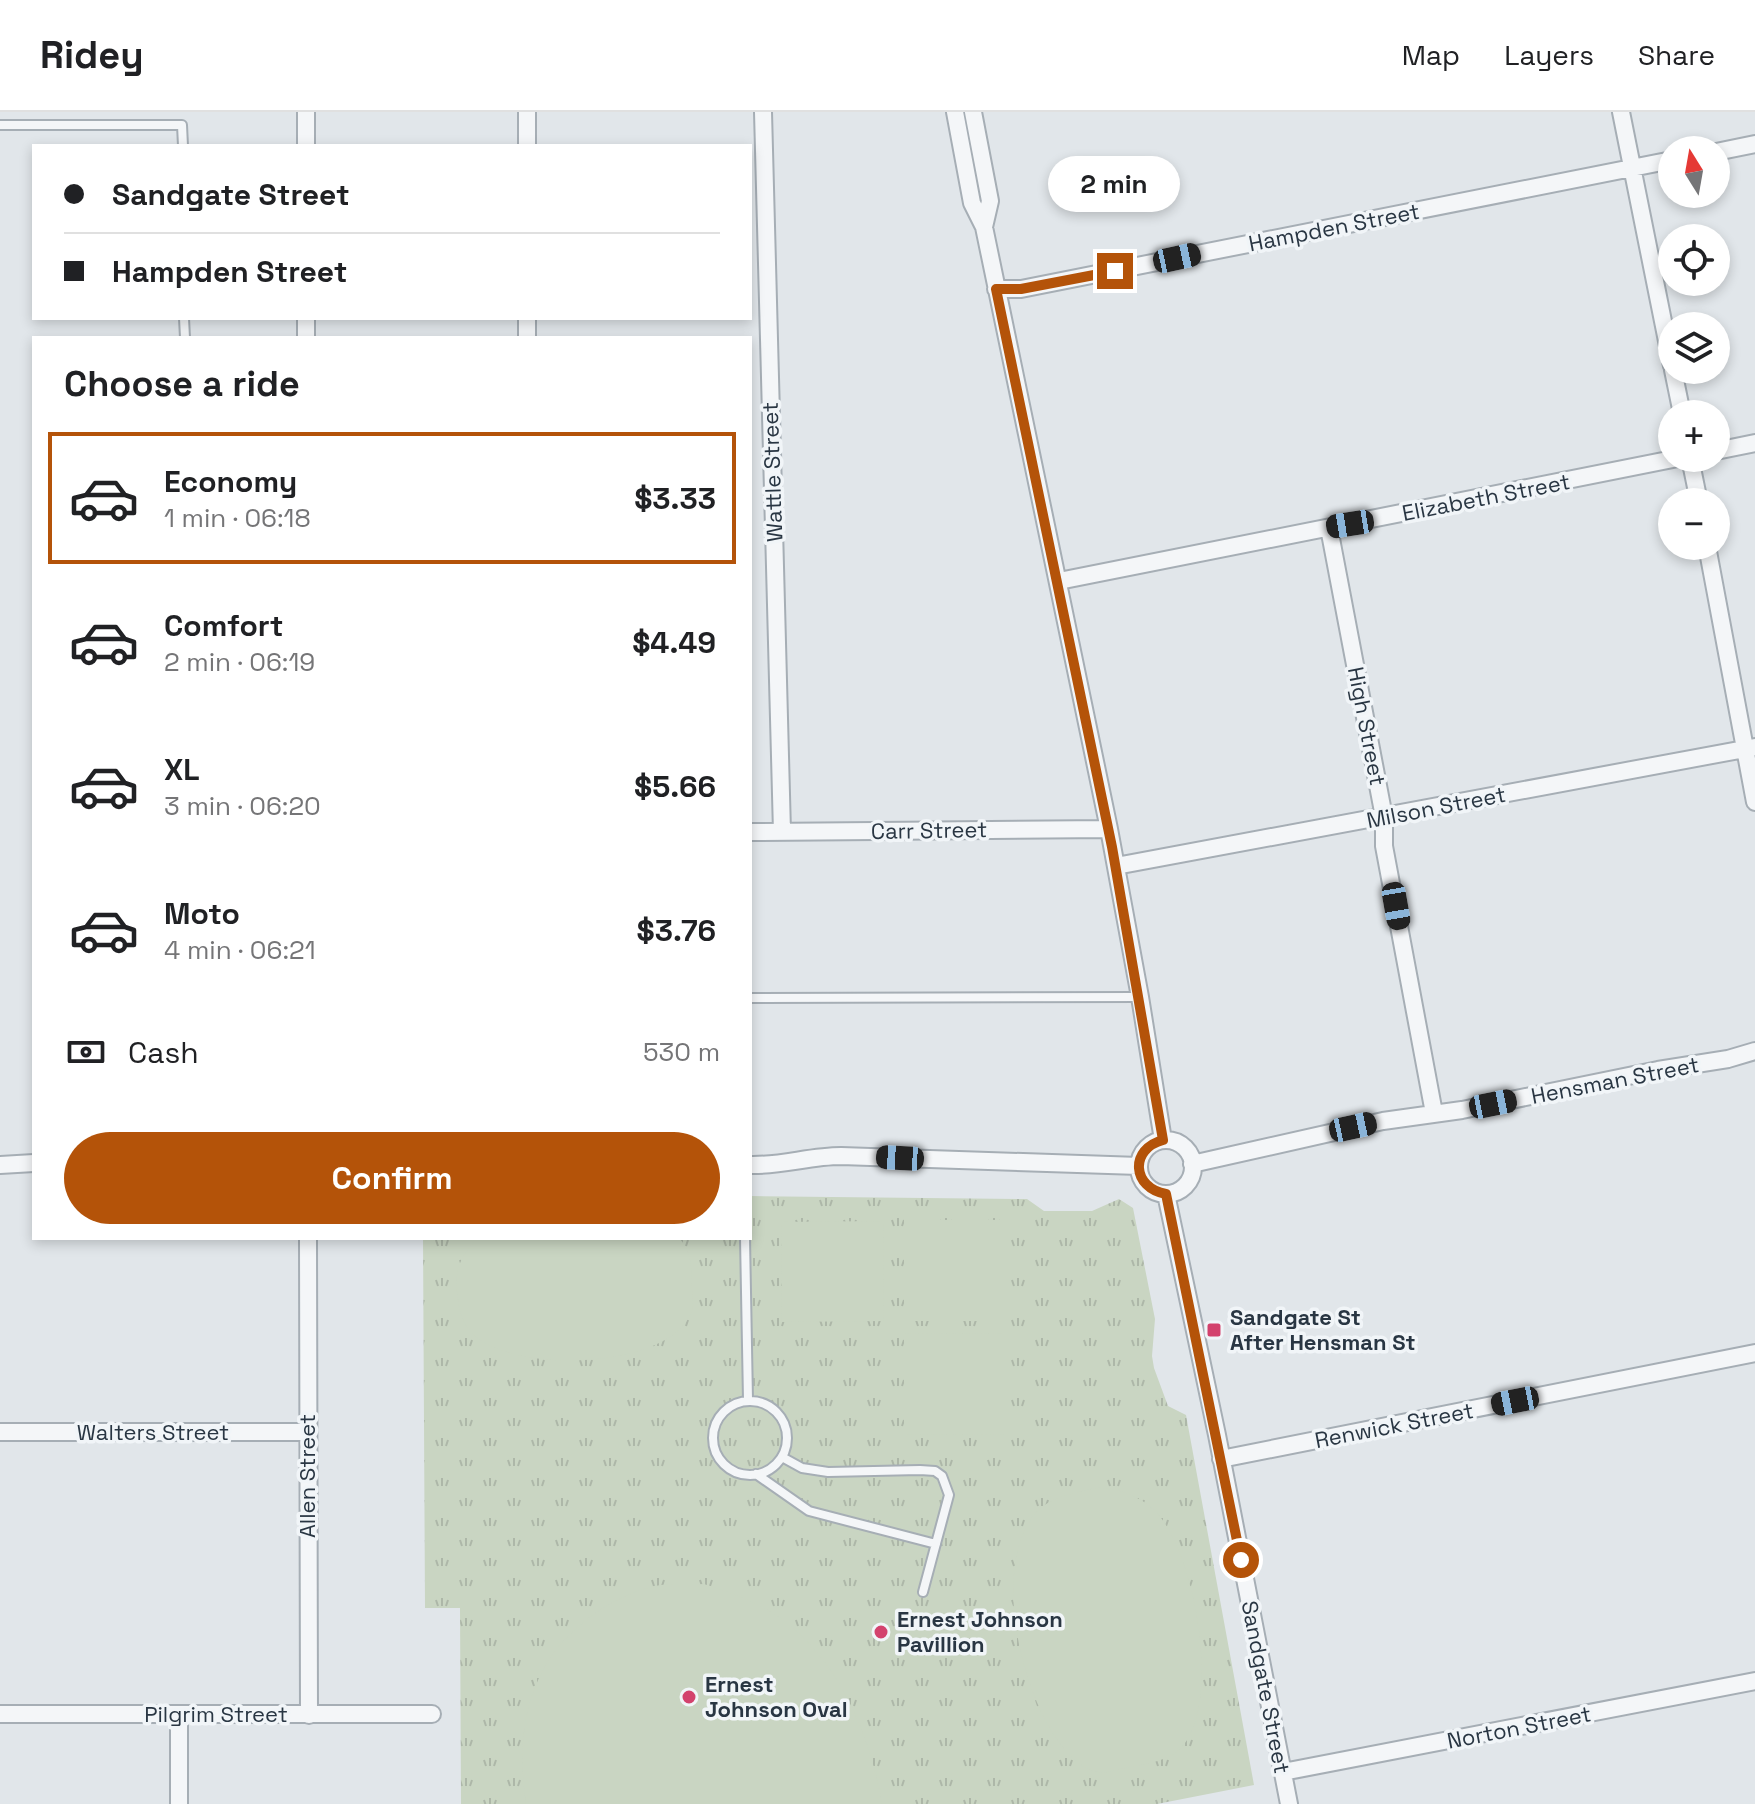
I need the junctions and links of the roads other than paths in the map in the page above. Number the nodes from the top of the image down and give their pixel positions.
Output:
1 (306, 112) edge
2 (527, 112) edge
3 (763, 112) edge
4 (955, 112) edge
5 (973, 112) edge
6 (1621, 112) edge
7 (0, 125) edge
8 (183, 144) edge
9 (306, 144) edge
10 (527, 144) edge
11 (1755, 144) edge
12 (1730, 149) edge
13 (1658, 163) edge
14 (1631, 168) junction
15 (984, 227) junction
16 (996, 289) junction
17 (1661, 312) edge
18 (1755, 443) edge
19 (1730, 448) edge
20 (1658, 462) edge
21 (1329, 528) junction
22 (1710, 560) edge
23 (1059, 581) junction
24 (1750, 748) edge
25 (1755, 802) edge
26 (1384, 817) junction
27 (1109, 829) junction
28 (752, 832) edge
29 (782, 832) junction
30 (1116, 866) junction
31 (1140, 997) junction
32 (752, 998) edge
33 (1755, 1051) edge
34 (1434, 1113) junction
35 (1163, 1140) junction
36 (1, 1163) edge
37 (32, 1163) edge
38 (1192, 1164) junction
39 (752, 1165) edge
40 (1139, 1166) junction
41 (1166, 1194) junction
42 (308, 1240) edge
43 (745, 1240) edge
44 (1755, 1353) edge
45 (748, 1400) junction
46 (0, 1432) edge
47 (306, 1432) junction
48 (782, 1457) junction
49 (1221, 1459) junction
50 (756, 1474) junction
51 (936, 1544) junction
52 (923, 1592) dead end
53 (1755, 1681) edge
54 (0, 1714) edge
55 (432, 1714) dead end
56 (179, 1715) junction
57 (309, 1715) junction
58 (1283, 1772) junction
59 (179, 1804) edge
60 (1289, 1804) edge

1 - 9 street
2 - 10 street
3 - 29 street, Wattle Street
4 - 15 street
5 - 15 street
6 - 14 street
7 - 8 lane
11 - 12 street
13 - 14 street, Hampden Street
14 - 16 street, Hampden Street
14 - 17 street
15 - 16 street
16 - 23 street
18 - 19 street
20 - 21 street, Elizabeth Street
21 - 23 street, Elizabeth Street
21 - 26 street, High Street
22 - 24 street
23 - 27 street
24 - 25 street
24 - 26 street, Milson Street
26 - 30 street, Milson Street
26 - 34 street, High Street
27 - 29 street, Carr Street
27 - 30 street
28 - 29 street, Carr Street
30 - 31 street
31 - 32 lane
31 - 35 street
33 - 34 street, Hensman Street
34 - 38 street, Hensman Street
35 - 38 street
35 - 40 street
36 - 37 street
38 - 41 street
39 - 40 street
40 - 41 street
41 - 49 street, Sandgate Street
42 - 47 street, Allen Street
43 - 45 lane
44 - 49 street, Renwick Street
45 - 48 lane
45 - 50 lane
46 - 47 street, Walters Street
47 - 57 street, Allen Street
48 - 50 lane
48 - 51 lane
49 - 58 street, Sandgate Street
50 - 51 lane
51 - 52 lane
53 - 58 street, Norton Street
54 - 56 street, Pilgrim Street
55 - 57 street, Pilgrim Street
56 - 57 street, Pilgrim Street
56 - 59 street
58 - 60 street, Sandgate Street

